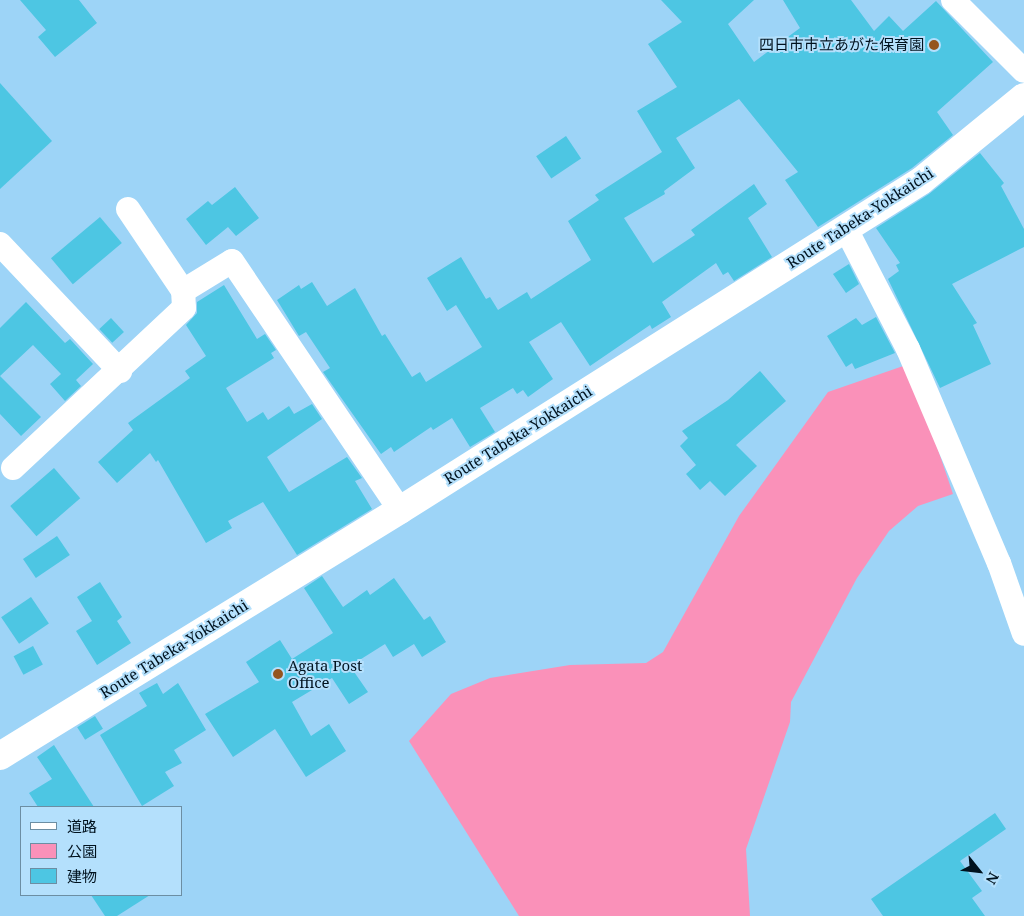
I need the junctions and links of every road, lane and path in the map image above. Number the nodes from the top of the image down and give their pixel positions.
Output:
1 (953, 0) edge
2 (1024, 71) edge
3 (1024, 98) edge
4 (128, 209) dead end
5 (846, 229) junction
6 (0, 244) edge
7 (183, 291) junction
8 (120, 371) junction
9 (13, 468) dead end
10 (400, 510) junction
11 (1024, 634) edge
12 (0, 756) edge

1 - 2 street
3 - 5 main road, Route Tabeka-Yokkaichi
4 - 7 street
5 - 10 main road, Route Tabeka-Yokkaichi
5 - 11 street
6 - 8 street
7 - 8 street
7 - 10 street
8 - 9 street
10 - 12 main road, Route Tabeka-Yokkaichi

